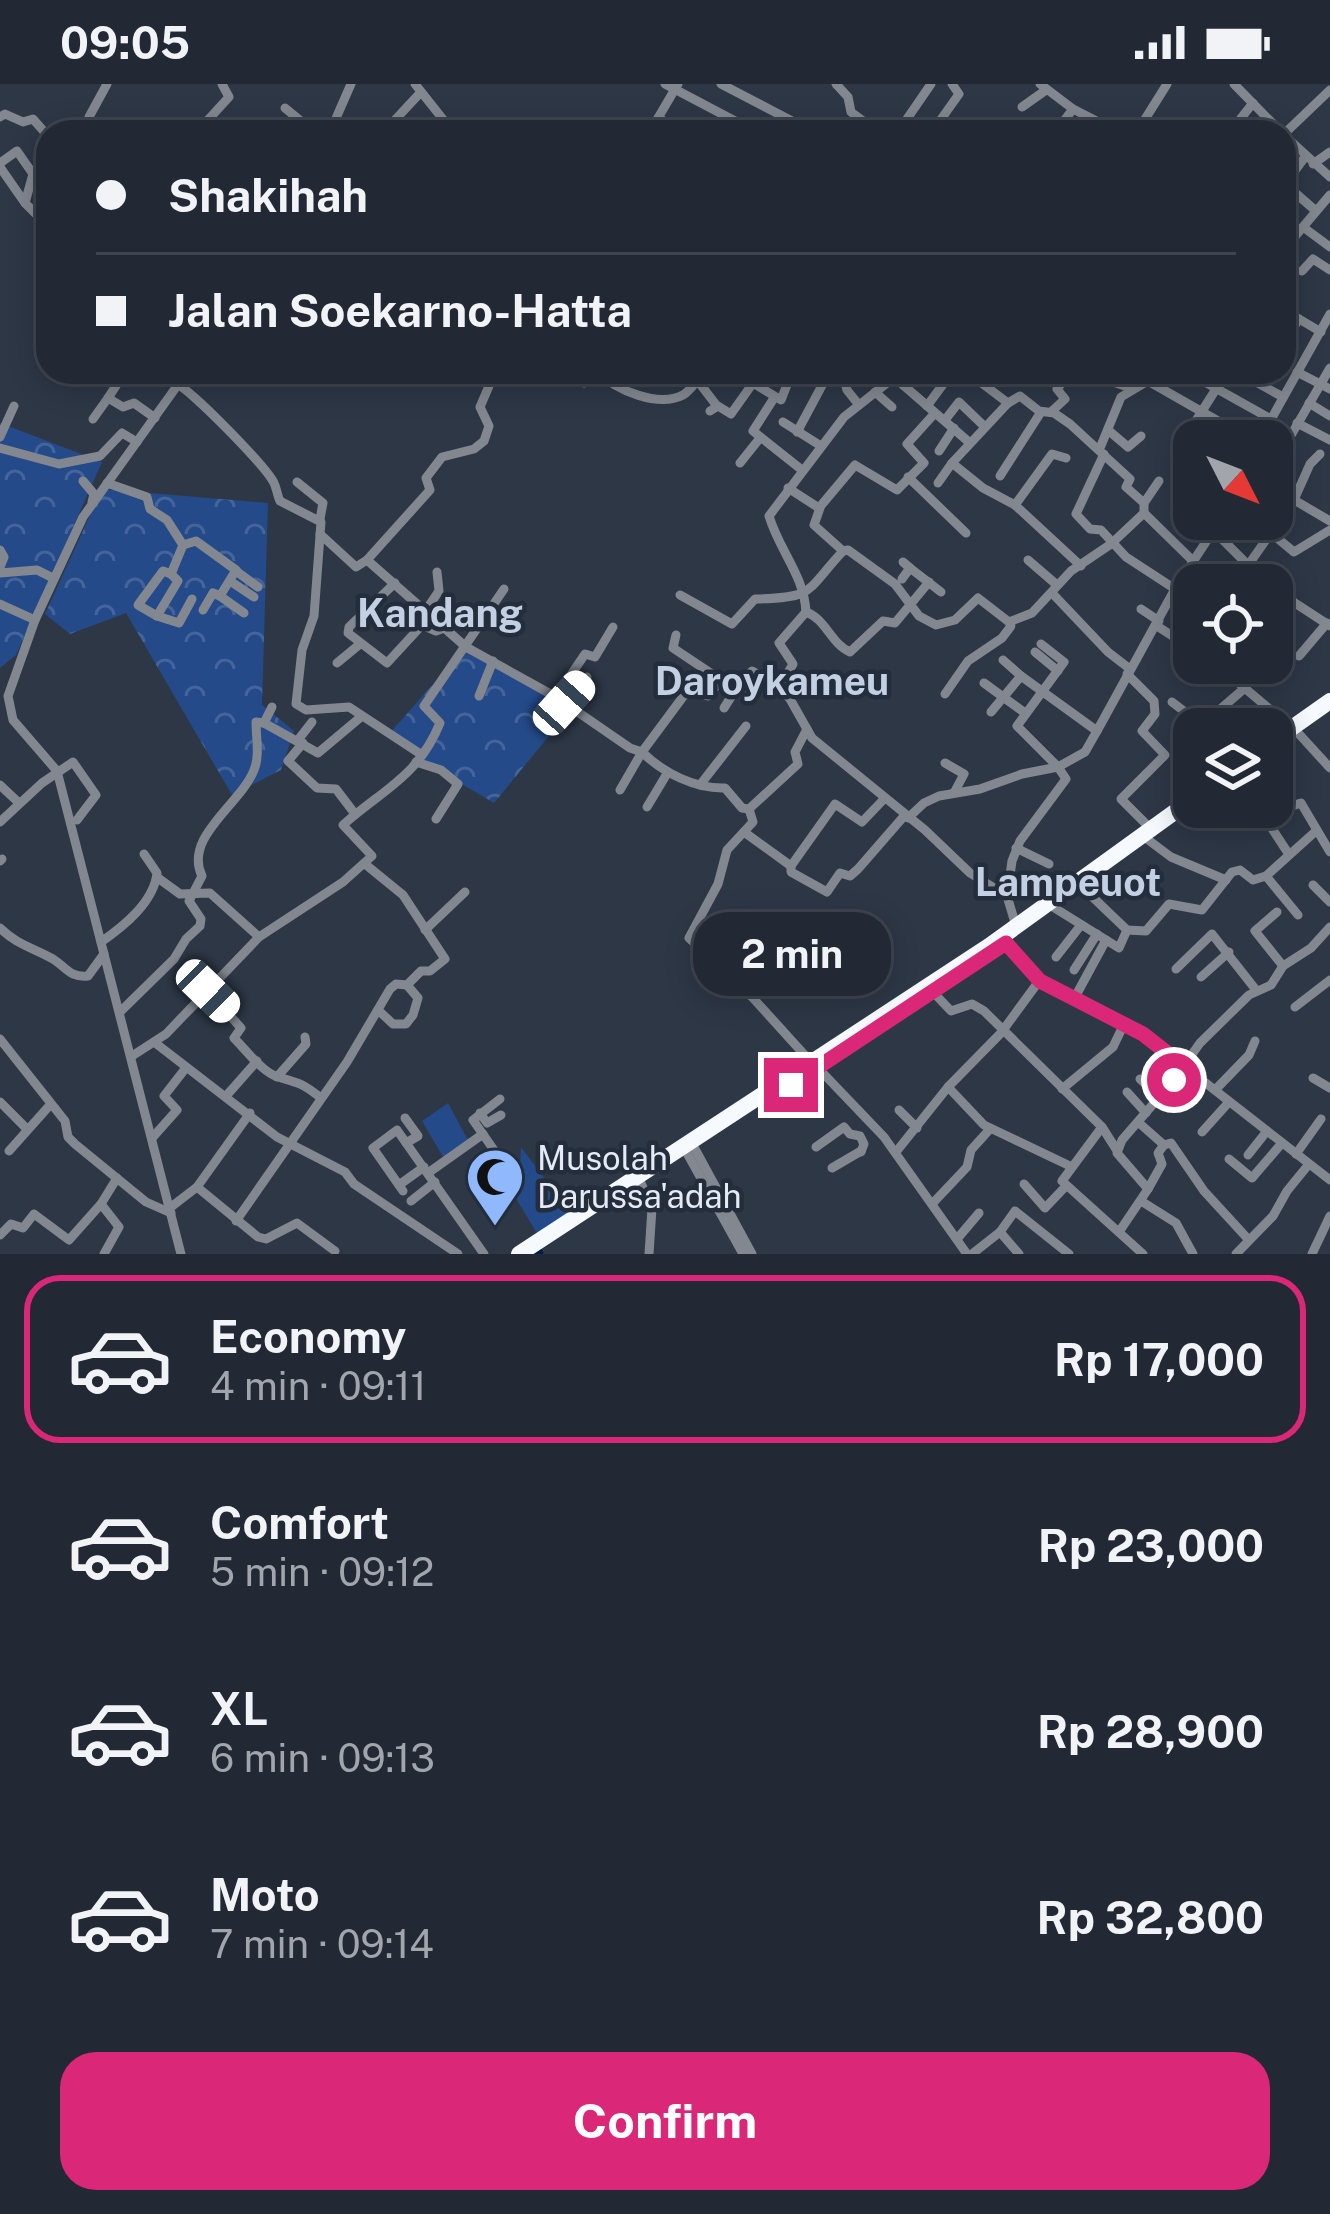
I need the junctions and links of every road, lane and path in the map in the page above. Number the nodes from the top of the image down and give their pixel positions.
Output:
1 (107, 84) edge
2 (222, 84) edge
3 (351, 84) edge
4 (836, 84) edge
5 (931, 84) edge
6 (952, 84) edge
7 (1167, 84) edge
8 (1234, 84) edge
9 (673, 86) edge
10 (727, 86) edge
11 (1043, 87) edge
12 (418, 88) edge
13 (1330, 90) edge
14 (760, 103) junction
15 (1253, 103) junction
16 (1022, 107) dead end
17 (285, 108) dead end
18 (1073, 109) junction
19 (0, 117) edge
20 (658, 118) joint
21 (90, 120) edge
22 (208, 120) edge
23 (300, 120) edge
24 (335, 120) edge
25 (395, 120) edge
26 (443, 120) edge
27 (662, 120) edge
28 (730, 120) edge
29 (753, 120) edge
30 (791, 120) edge
31 (862, 120) edge
32 (906, 120) edge
33 (941, 120) edge
34 (1065, 120) edge
35 (1098, 120) edge
36 (1144, 120) edge
37 (1240, 120) edge
38 (1269, 120) edge
39 (36, 122) edge
40 (1296, 122) edge
41 (1296, 147) edge
42 (1330, 152) edge
43 (1309, 160) junction
44 (0, 165) edge
45 (36, 170) edge
46 (1296, 172) edge
47 (33, 174) junction
48 (1330, 177) edge
49 (1296, 194) edge
50 (1330, 195) edge
51 (26, 202) junction
52 (1316, 212) junction
53 (36, 213) edge
54 (1303, 227) junction
55 (1296, 235) edge
56 (1330, 247) edge
57 (1330, 270) edge
58 (1302, 271) dead end
59 (1296, 317) edge
60 (1299, 319) junction
61 (1296, 324) edge
62 (1326, 325) edge
63 (1330, 368) edge
64 (1297, 372) joint
65 (119, 384) edge
66 (178, 384) joint
67 (489, 384) edge
68 (612, 384) edge
69 (692, 384) edge
70 (704, 384) edge
71 (751, 384) edge
72 (753, 384) edge
73 (788, 384) edge
74 (823, 384) edge
75 (845, 384) edge
76 (886, 384) edge
77 (907, 384) edge
78 (945, 384) edge
79 (983, 384) edge
80 (1061, 384) edge
81 (1119, 384) edge
82 (1138, 384) edge
83 (1161, 384) edge
84 (1208, 384) edge
85 (1260, 384) edge
86 (1290, 384) edge
87 (1325, 387) edge
88 (1131, 388) junction
89 (1216, 389) junction
90 (875, 392) junction
91 (108, 398) junction
92 (774, 398) junction
93 (1282, 398) junction
94 (740, 402) junction
95 (1008, 403) junction
96 (1309, 403) junction
97 (859, 405) junction
98 (14, 406) dead end
99 (892, 406) dead end
100 (1203, 410) junction
101 (1046, 412) junction
102 (1330, 416) edge
103 (761, 417) junction
104 (940, 417) junction
105 (154, 418) junction
106 (93, 419) dead end
107 (1271, 419) joint
108 (1196, 420) edge
109 (1220, 420) edge
110 (783, 422) dead end
111 (1298, 423) junction
112 (986, 427) junction
113 (1108, 430) junction
114 (797, 432) junction
115 (1293, 432) edge
116 (1141, 436) dead end
117 (0, 437) edge
118 (760, 438) junction
119 (1330, 440) edge
120 (137, 442) junction
121 (970, 443) junction
122 (820, 446) junction
123 (0, 448) edge
124 (939, 451) dead end
125 (1102, 452) junction
126 (1320, 454) dead end
127 (1066, 458) dead end
128 (740, 463) dead end
129 (952, 463) junction
130 (802, 470) junction
131 (1000, 476) dead end
132 (908, 478) junction
133 (83, 481) dead end
134 (297, 482) dead end
135 (1159, 482) dead end
136 (107, 483) junction
137 (938, 483) dead end
138 (788, 488) junction
139 (1294, 500) joint
140 (92, 502) junction
141 (1016, 505) junction
142 (1330, 506) edge
143 (820, 508) junction
144 (1144, 508) junction
145 (320, 519) junction
146 (1328, 523) edge
147 (966, 533) dead end
148 (320, 534) junction
149 (1207, 540) edge
150 (1224, 540) edge
151 (1279, 540) edge
152 (1111, 544) junction
153 (183, 545) junction
154 (0, 550) edge
155 (843, 550) junction
156 (367, 560) junction
157 (1028, 560) dead end
158 (1193, 562) joint
159 (1249, 564) edge
160 (1081, 566) junction
161 (0, 570) edge
162 (437, 572) dead end
163 (171, 574) junction
164 (233, 576) junction
165 (52, 578) junction
166 (902, 579) dead end
167 (928, 582) junction
168 (395, 583) junction
169 (504, 589) dead end
170 (1054, 589) junction
171 (256, 592) dead end
172 (941, 592) dead end
173 (1173, 593) joint
174 (803, 594) junction
175 (680, 595) dead end
176 (220, 596) junction
177 (192, 599) dead end
178 (1293, 601) edge
179 (912, 602) junction
180 (0, 604) edge
181 (1142, 608) dead end
182 (203, 610) dead end
183 (426, 610) junction
184 (806, 612) junction
185 (244, 613) dead end
186 (157, 616) junction
187 (35, 620) junction
188 (1009, 622) junction
189 (1158, 624) junction
190 (1329, 624) edge
191 (613, 627) dead end
192 (444, 628) junction
193 (1173, 634) edge
194 (676, 635) dead end
195 (359, 644) junction
196 (466, 646) junction
197 (1038, 648) dead end
198 (1299, 656) dead end
199 (1003, 660) dead end
200 (494, 661) junction
201 (337, 663) dead end
202 (1128, 672) junction
203 (1022, 676) junction
204 (587, 677) dead end
205 (0, 680) edge
206 (721, 680) junction
207 (984, 683) dead end
208 (1243, 684) edge
209 (1246, 686) junction
210 (779, 688) junction
211 (736, 689) junction
212 (1044, 693) junction
213 (944, 694) dead end
214 (478, 697) dead end
215 (1006, 697) junction
216 (560, 700) junction
217 (749, 700) dead end
218 (6, 701) edge
219 (1330, 701) edge
220 (1172, 702) dead end
221 (272, 706) dead end
222 (724, 708) dead end
223 (1330, 711) edge
224 (991, 712) dead end
225 (1025, 713) junction
226 (362, 716) junction
227 (292, 717) dead end
228 (311, 722) dead end
229 (264, 723) junction
230 (746, 726) dead end
231 (807, 729) junction
232 (1096, 731) junction
233 (1295, 731) junction
234 (284, 733) junction
235 (300, 741) junction
236 (642, 752) junction
237 (419, 759) junction
238 (945, 763) dead end
239 (1058, 767) junction
240 (1330, 768) edge
241 (58, 772) junction
242 (668, 772) junction
243 (0, 785) edge
244 (700, 785) junction
245 (620, 790) dead end
246 (954, 793) junction
247 (1317, 795) dead end
248 (884, 799) junction
249 (18, 802) junction
250 (1301, 803) junction
251 (1293, 806) edge
252 (646, 807) dead end
253 (749, 809) junction
254 (356, 814) junction
255 (1173, 815) edge
256 (906, 816) junction
257 (436, 819) dead end
258 (77, 820) dead end
259 (0, 822) edge
260 (1266, 828) edge
261 (1316, 831) junction
262 (744, 832) junction
263 (1149, 834) junction
264 (1016, 848) junction
265 (1330, 851) edge
266 (1288, 853) junction
267 (144, 854) dead end
268 (365, 864) junction
269 (1049, 864) dead end
270 (790, 866) junction
271 (1266, 875) junction
272 (158, 878) junction
273 (1226, 880) junction
274 (1313, 885) dead end
275 (1081, 886) junction
276 (194, 892) junction
277 (465, 892) dead end
278 (1007, 896) junction
279 (1330, 902) edge
280 (1053, 907) junction
281 (1277, 912) dead end
282 (1298, 915) dead end
283 (1081, 925) junction
284 (1016, 926) junction
285 (1330, 927) edge
286 (0, 928) edge
287 (425, 930) junction
288 (1127, 930) junction
289 (260, 937) junction
290 (1101, 937) junction
291 (100, 942) junction
292 (1006, 943) junction
293 (1229, 952) junction
294 (104, 954) junction
295 (1056, 957) dead end
296 (1282, 966) junction
297 (1175, 969) dead end
298 (1074, 970) dead end
299 (1201, 976) dead end
300 (1330, 980) edge
301 (1040, 981) junction
302 (940, 984) junction
303 (407, 985) junction
304 (1256, 990) junction
305 (208, 991) junction
306 (1074, 999) junction
307 (1295, 1007) dead end
308 (378, 1010) junction
309 (121, 1011) junction
310 (1124, 1024) junction
311 (1001, 1033) junction
312 (305, 1037) dead end
313 (0, 1039) edge
314 (1255, 1041) dead end
315 (154, 1042) junction
316 (132, 1056) junction
317 (257, 1061) junction
318 (815, 1065) junction
319 (1185, 1067) junction
320 (185, 1069) junction
321 (277, 1077) junction
322 (1313, 1078) dead end
323 (1140, 1079) dead end
324 (948, 1087) junction
325 (1330, 1088) edge
326 (1062, 1089) junction
327 (1215, 1090) junction
328 (1126, 1092) dead end
329 (227, 1095) junction
330 (1160, 1097) junction
331 (322, 1098) junction
332 (500, 1099) dead end
333 (0, 1102) edge
334 (1229, 1102) junction
335 (50, 1105) junction
336 (899, 1110) dead end
337 (250, 1113) junction
338 (480, 1113) junction
339 (501, 1115) dead end
340 (405, 1118) dead end
341 (1142, 1118) junction
342 (1321, 1119) dead end
343 (875, 1126) junction
344 (1102, 1127) junction
345 (917, 1128) junction
346 (990, 1129) junction
347 (27, 1130) junction
348 (1267, 1131) junction
349 (1202, 1132) dead end
350 (483, 1135) junction
351 (860, 1136) junction
352 (153, 1137) junction
353 (406, 1143) junction
354 (507, 1143) dead end
355 (1282, 1143) junction
356 (290, 1144) junction
357 (1164, 1145) junction
358 (816, 1147) dead end
359 (1117, 1149) junction
360 (494, 1150) junction
361 (9, 1151) dead end
362 (691, 1151) junction
363 (896, 1152) junction
364 (1296, 1154) junction
365 (1248, 1155) dead end
366 (416, 1156) junction
367 (1229, 1159) dead end
368 (502, 1163) dead end
369 (1310, 1164) junction
370 (1070, 1166) junction
371 (832, 1168) dead end
372 (391, 1173) junction
373 (429, 1174) junction
374 (117, 1178) junction
375 (1330, 1180) edge
376 (635, 1184) junction
377 (1024, 1184) dead end
378 (1066, 1186) junction
379 (197, 1187) junction
380 (1148, 1190) junction
381 (404, 1192) junction
382 (1141, 1201) junction
383 (101, 1204) junction
384 (932, 1204) junction
385 (171, 1210) junction
386 (979, 1214) dead end
387 (1330, 1216) edge
388 (236, 1221) junction
389 (1000, 1232) junction
390 (1119, 1232) junction
391 (0, 1235) edge
392 (957, 1239) junction
393 (1248, 1239) junction
394 (335, 1251) dead end
395 (1188, 1253) edge
396 (104, 1254) edge
397 (181, 1254) edge
398 (458, 1254) edge
399 (484, 1254) edge
400 (520, 1254) edge
401 (532, 1254) edge
402 (649, 1254) edge
403 (747, 1254) edge
404 (970, 1254) edge
405 (1018, 1254) edge
406 (1069, 1254) edge
407 (1143, 1254) edge
408 (1236, 1254) edge
409 (1313, 1254) edge

1 - 21 street
2 - 22 street
3 - 24 street
4 - 31 street
5 - 32 street
6 - 33 street
7 - 36 street
8 - 15 street
9 - 20 street
9 - 28 street
10 - 14 street
11 - 16 street
11 - 18 street
12 - 25 street
12 - 26 street
13 - 40 street
14 - 29 street
14 - 30 street
15 - 37 street
15 - 38 street
17 - 23 street
18 - 34 street
18 - 35 street
19 - 39 street
20 - 27 street
41 - 43 street
42 - 43 street
43 - 46 street
43 - 48 street
44 - 47 street
44 - 51 street
45 - 47 street
47 - 51 street
49 - 52 street
50 - 52 street
51 - 53 street
52 - 54 street
54 - 55 street
54 - 56 street
57 - 58 street
59 - 60 street
60 - 61 street
60 - 62 street
62 - 64 street
63 - 87 street
64 - 87 street
65 - 91 street
66 - 105 street
66 - 145 street
67 - 156 street
68 - 69 street
70 - 94 street
71 - 94 street
72 - 92 street
73 - 92 street
74 - 114 street
75 - 97 street
76 - 90 street
77 - 104 street
78 - 104 street
79 - 95 street
80 - 101 street
81 - 88 street
82 - 88 street
83 - 100 street
84 - 89 street
85 - 93 street
86 - 93 street
87 - 96 street
88 - 113 street
89 - 100 street
89 - 107 street
90 - 97 street
90 - 99 street
91 - 105 street
91 - 106 street
92 - 103 street
93 - 107 street
94 - 103 street
95 - 101 street
95 - 112 street
96 - 102 street
96 - 111 street
97 - 122 street
98 - 117 street
100 - 108 street
100 - 109 street
101 - 125 street
101 - 131 street
103 - 118 street
104 - 112 street
104 - 121 street
104 - 124 street
104 - 132 street
105 - 120 street
110 - 114 street
111 - 115 street
111 - 119 street
112 - 121 street
113 - 116 street
113 - 125 street
114 - 122 street
118 - 128 street
118 - 130 street
120 - 123 street
120 - 136 street
121 - 129 street
122 - 130 street
125 - 144 street
125 - 152 street
126 - 139 street
127 - 141 street
129 - 137 street
129 - 141 street
130 - 138 street
132 - 143 street
132 - 147 street
133 - 140 street
134 - 145 street
135 - 144 street
136 - 140 street
136 - 153 street
138 - 143 street
138 - 174 street
139 - 146 street
140 - 165 street
141 - 160 street
142 - 146 street
143 - 155 street
144 - 152 street
144 - 158 street
145 - 148 street
146 - 151 street
148 - 156 street
148 - 226 street
149 - 158 street
150 - 159 street
152 - 160 street
152 - 173 street
153 - 163 street
153 - 164 street
154 - 161 street
155 - 174 street
155 - 179 street
156 - 168 street
157 - 170 street
160 - 170 street
161 - 165 street
162 - 183 street
163 - 186 street
163 - 186 street
164 - 171 street
164 - 176 street
165 - 187 street
166 - 167 street
167 - 172 street
167 - 179 street
168 - 183 street
168 - 195 street
169 - 196 street
170 - 188 street
170 - 202 street
173 - 189 street
174 - 175 street
174 - 184 street
176 - 182 street
176 - 185 street
177 - 186 street
178 - 190 street
179 - 184 street
179 - 188 street
180 - 187 street
181 - 189 street
183 - 192 street
184 - 210 street
187 - 218 street
188 - 213 street
189 - 193 street
189 - 202 street
190 - 198 street
191 - 216 street
192 - 195 street
192 - 196 street
194 - 206 street
195 - 201 street
196 - 200 street
196 - 237 street
197 - 212 street
199 - 203 street
200 - 214 street
200 - 216 street
202 - 232 street
202 - 263 street
203 - 212 street
203 - 215 street
204 - 216 street
205 - 218 street
206 - 211 street
206 - 236 street
207 - 215 street
208 - 209 street
209 - 220 street
209 - 233 street
210 - 211 street
210 - 231 street
211 - 217 street
211 - 222 street
212 - 225 street
212 - 232 street
215 - 224 street
215 - 225 street
216 - 236 street
218 - 241 street
219 - 233 highway
221 - 229 street
223 - 233 highway
225 - 239 street
226 - 235 street
226 - 237 street
227 - 234 street
228 - 235 street
229 - 234 street
229 - 276 street
230 - 244 street
231 - 248 street
231 - 253 street
232 - 239 street
233 - 240 street
234 - 235 street
235 - 254 street
236 - 242 street
236 - 245 street
237 - 254 street
237 - 257 street
238 - 246 street
239 - 246 street
239 - 264 street
241 - 249 street
241 - 258 street
241 - 291 street
242 - 244 street
242 - 252 street
243 - 249 street
244 - 253 street
246 - 256 street
247 - 250 street
248 - 256 street
248 - 270 street
249 - 259 street
250 - 251 street
250 - 261 street
253 - 262 street
254 - 268 street
255 - 263 highway
256 - 270 street
256 - 278 street
260 - 266 street
261 - 265 street
261 - 266 street
262 - 270 street
262 - 318 street
263 - 273 street
263 - 275 highway
263 - 284 highway
264 - 269 street
264 - 278 street
266 - 271 street
267 - 272 street
268 - 287 street
268 - 289 street
271 - 273 street
271 - 282 street
272 - 276 street
272 - 291 street
273 - 288 street
274 - 279 street
275 - 280 highway
275 - 288 street
276 - 289 street
276 - 309 street
277 - 287 street
278 - 284 street
280 - 283 street
280 - 292 highway
281 - 296 street
283 - 290 street
283 - 295 street
284 - 302 highway
285 - 296 street
286 - 294 street
287 - 303 street
288 - 290 street
289 - 305 street
290 - 298 street
290 - 306 street
291 - 294 street
292 - 301 street
292 - 302 highway
293 - 297 street
293 - 299 street
293 - 304 street
294 - 309 street
296 - 304 street
300 - 307 street
301 - 306 street
301 - 311 street
302 - 311 street
302 - 318 highway
303 - 308 street
303 - 308 street
304 - 319 street
305 - 315 street
305 - 317 street
306 - 310 street
308 - 331 street
309 - 316 street
310 - 319 street
310 - 326 street
311 - 324 street
311 - 326 street
312 - 321 street
313 - 335 street
314 - 327 street
315 - 316 street
315 - 320 street
316 - 352 street
317 - 321 street
317 - 329 street
318 - 343 street
318 - 362 highway
318 - 376 highway
319 - 327 street
319 - 330 street
320 - 329 street
320 - 352 street
321 - 331 street
322 - 325 street
323 - 330 street
324 - 345 street
324 - 346 street
326 - 344 street
327 - 334 street
328 - 341 street
329 - 337 street
330 - 341 street
331 - 356 street
332 - 338 street
333 - 347 street
334 - 348 street
334 - 349 street
335 - 347 street
335 - 374 street
336 - 345 street
337 - 356 street
337 - 379 street
338 - 339 street
338 - 350 street
340 - 353 street
341 - 357 street
341 - 359 street
342 - 364 street
343 - 351 street
343 - 363 street
344 - 359 street
344 - 370 street
345 - 363 street
346 - 370 street
346 - 384 street
347 - 361 street
348 - 355 street
348 - 365 street
350 - 360 street
350 - 373 street
351 - 358 street
351 - 371 street
352 - 385 street
353 - 366 street
353 - 372 street
354 - 360 street
355 - 364 street
355 - 367 street
356 - 388 street
356 - 398 street
357 - 380 street
357 - 393 street
359 - 380 street
360 - 368 street
362 - 376 highway
362 - 403 street
363 - 384 street
364 - 369 street
366 - 372 street
366 - 373 street
369 - 375 street
369 - 393 street
370 - 378 street
372 - 381 street
373 - 381 street
373 - 381 street
373 - 399 street
374 - 383 street
374 - 385 street
376 - 400 highway
376 - 401 highway
376 - 402 street
377 - 378 street
378 - 390 street
379 - 385 street
379 - 388 street
380 - 382 street
382 - 390 street
382 - 395 street
383 - 391 street
383 - 396 street
384 - 392 street
385 - 397 street
386 - 392 street
387 - 409 street
388 - 394 street
389 - 404 street
389 - 405 street
389 - 406 street
390 - 407 street
392 - 404 street
393 - 408 street

